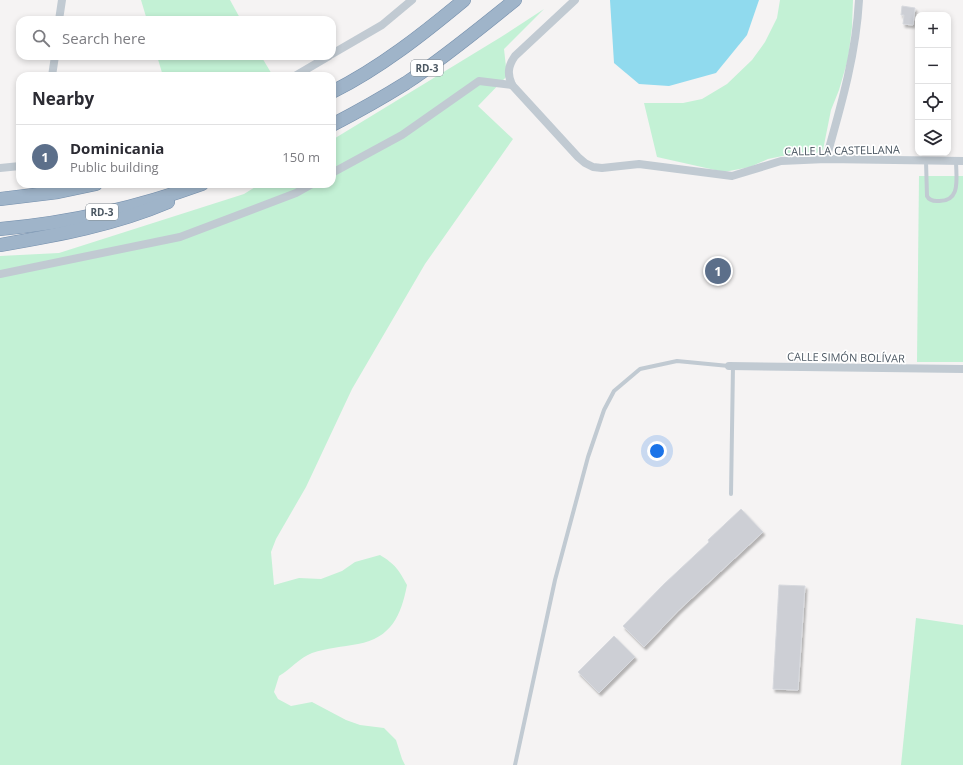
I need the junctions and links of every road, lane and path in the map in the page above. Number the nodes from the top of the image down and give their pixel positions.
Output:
1 (62, 0) edge
2 (412, 0) edge
3 (448, 0) edge
4 (464, 0) edge
5 (515, 0) edge
6 (575, 0) edge
7 (859, 0) edge
8 (60, 16) edge
9 (434, 26) junction
10 (336, 52) edge
11 (54, 60) edge
12 (322, 60) edge
13 (53, 72) edge
14 (302, 72) edge
15 (512, 85) junction
16 (336, 90) edge
17 (336, 123) edge
18 (826, 159) junction
19 (926, 160) junction
20 (960, 160) edge
21 (16, 166) edge
22 (0, 168) edge
23 (336, 171) edge
24 (57, 188) edge
25 (188, 188) edge
26 (193, 188) edge
27 (305, 188) edge
28 (0, 199) edge
29 (0, 229) edge
30 (0, 246) edge
31 (0, 274) edge
32 (731, 366) junction
33 (963, 369) edge
34 (731, 494) dead end
35 (515, 765) edge

1 - 8 street
2 - 10 street
3 - 9 highway
4 - 9 highway, RD-3
5 - 17 highway, RD-3
6 - 15 street
7 - 18 street
9 - 16 highway, RD-3
11 - 13 street
12 - 14 street
15 - 18 street, CALLE LA CASTELLANA
15 - 23 street
18 - 19 street, CALLE LA CASTELLANA
19 - 20 street, CALLE LA CASTELLANA
19 - 20 lane
21 - 22 street
24 - 28 highway
25 - 29 highway, RD-3
26 - 30 highway
27 - 31 street
32 - 33 street, CALLE SIMÓN BOLÍVAR
32 - 34 lane
32 - 35 lane

